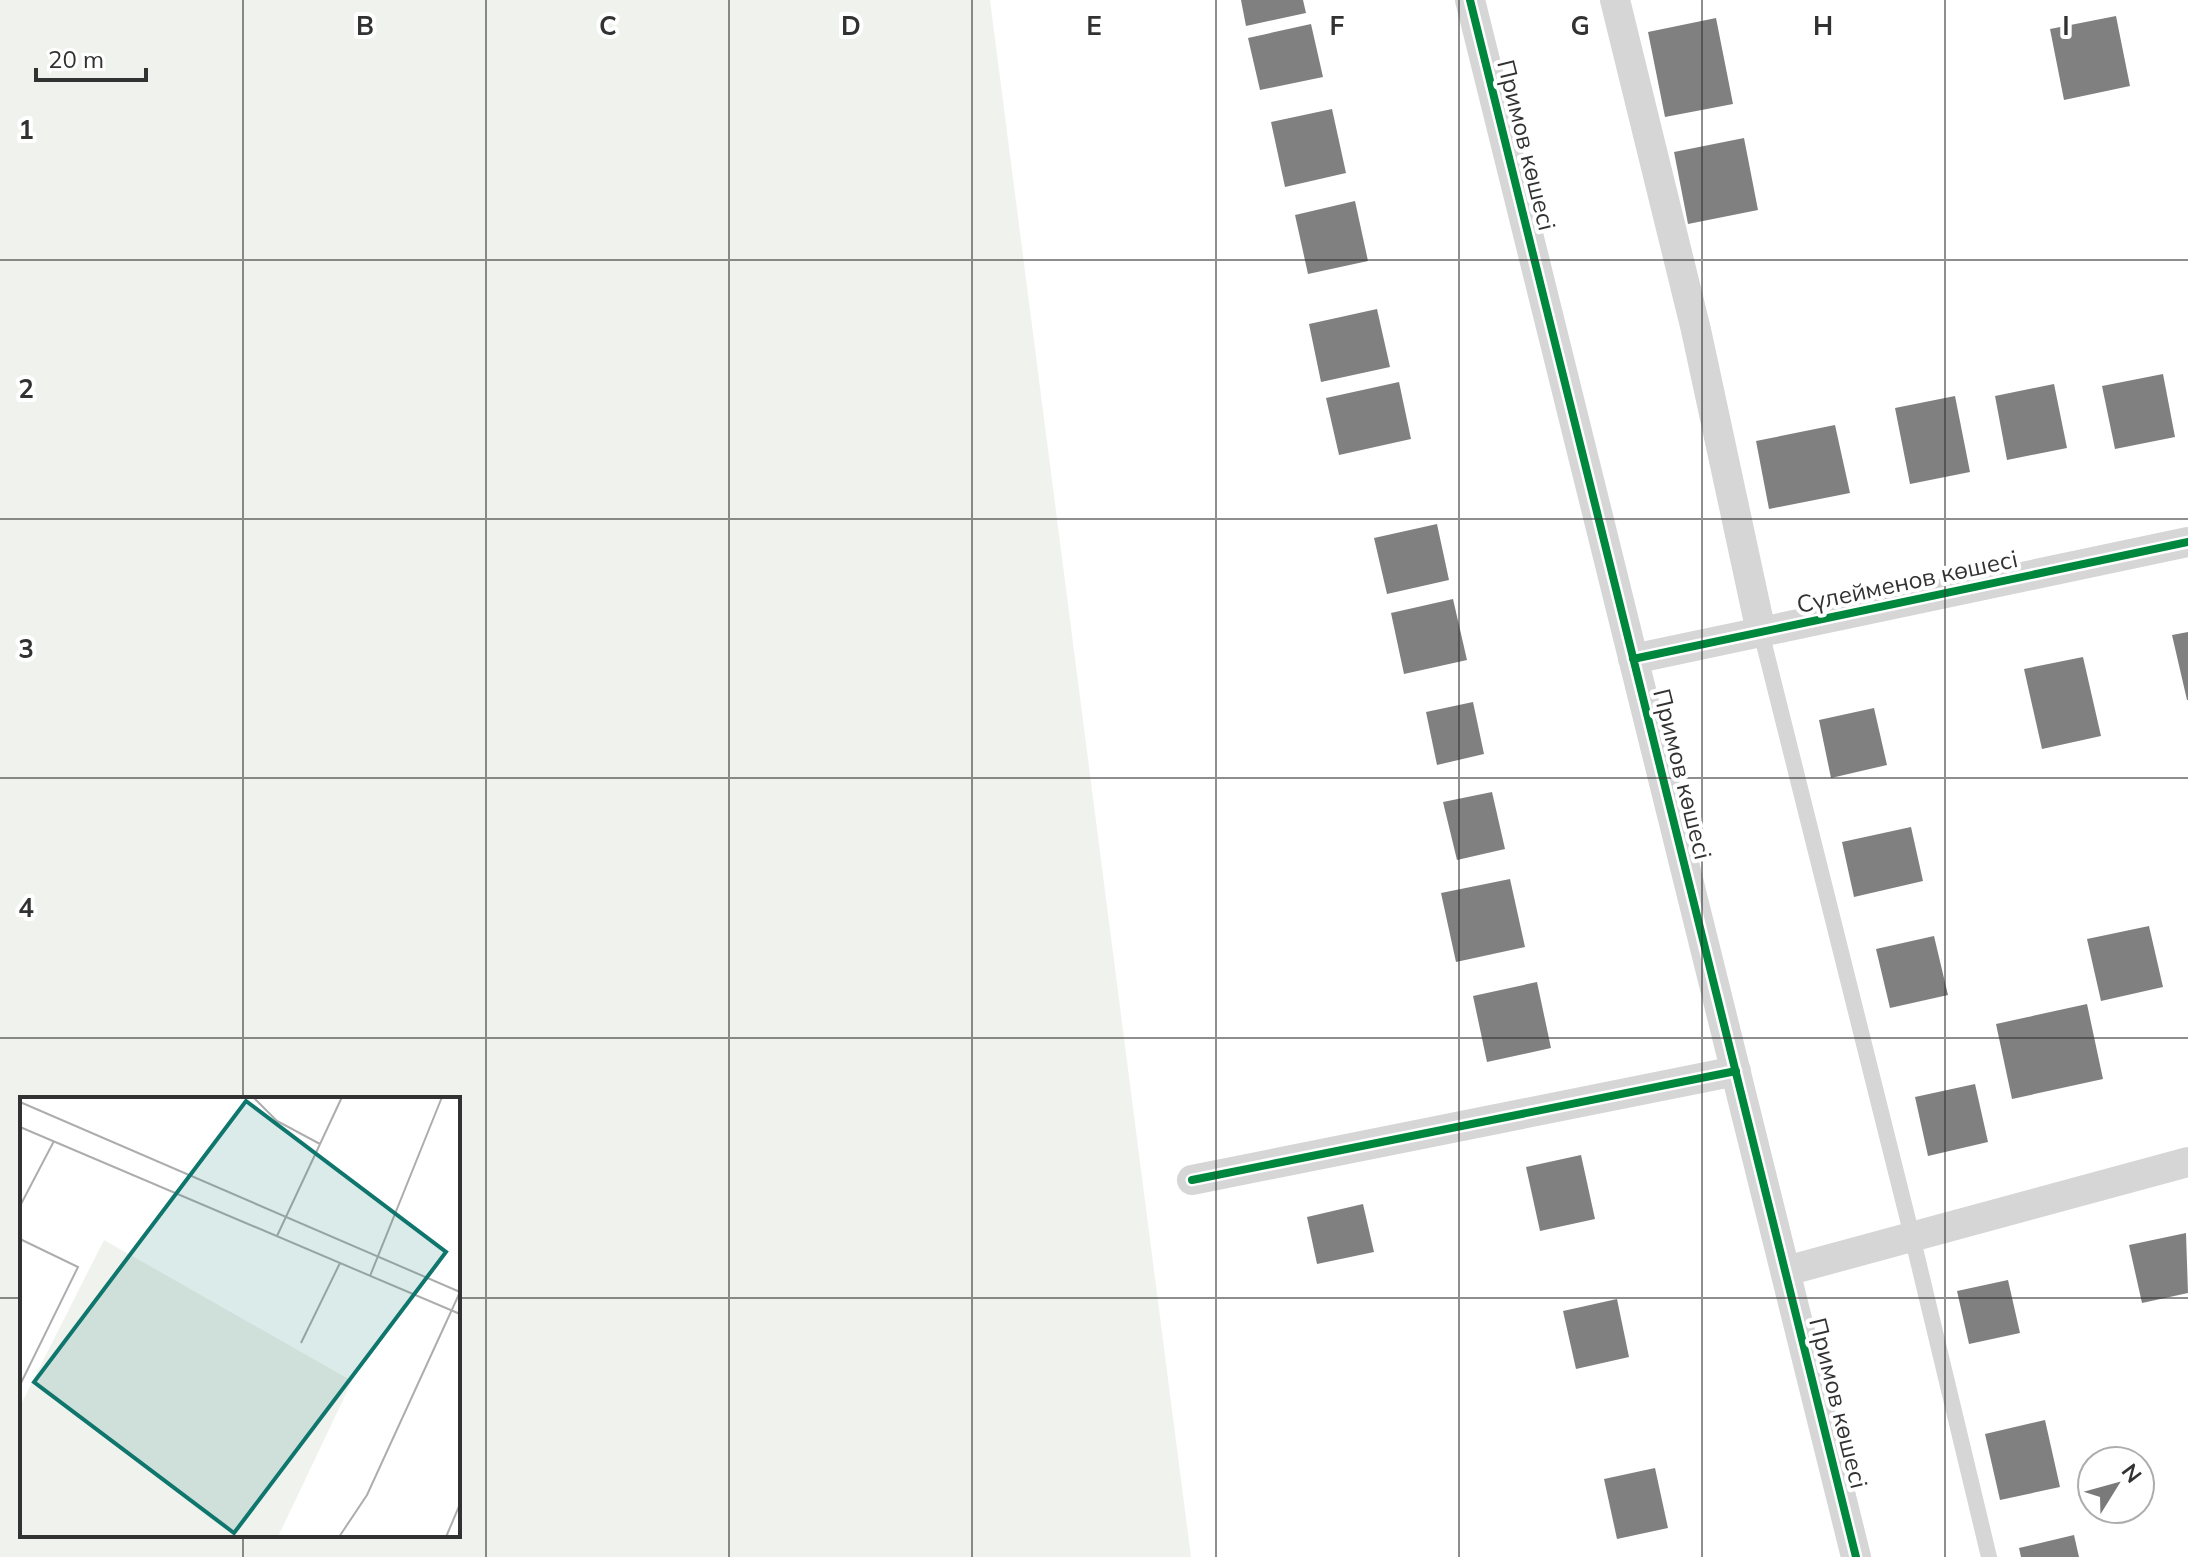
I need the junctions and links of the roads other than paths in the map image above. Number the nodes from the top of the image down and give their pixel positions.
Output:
1 (1470, 0) edge
2 (1615, 0) edge
3 (2188, 542) edge
4 (1761, 632) junction
5 (1633, 659) junction
6 (1736, 1071) junction
7 (2188, 1162) edge
8 (1192, 1180) dead end
9 (1912, 1236) junction
10 (1786, 1271) junction
11 (1856, 1557) edge
12 (1989, 1557) edge

1 - 5 street, Примов көшесі
2 - 4 street
3 - 4 street, Сүлейменов көшесі
4 - 5 street, Сүлейменов көшесі
4 - 9 lane
5 - 6 street, Примов көшесі
6 - 8 street
6 - 10 street, Примов көшесі
7 - 9 street
9 - 10 street
9 - 12 lane
10 - 11 street, Примов көшесі

